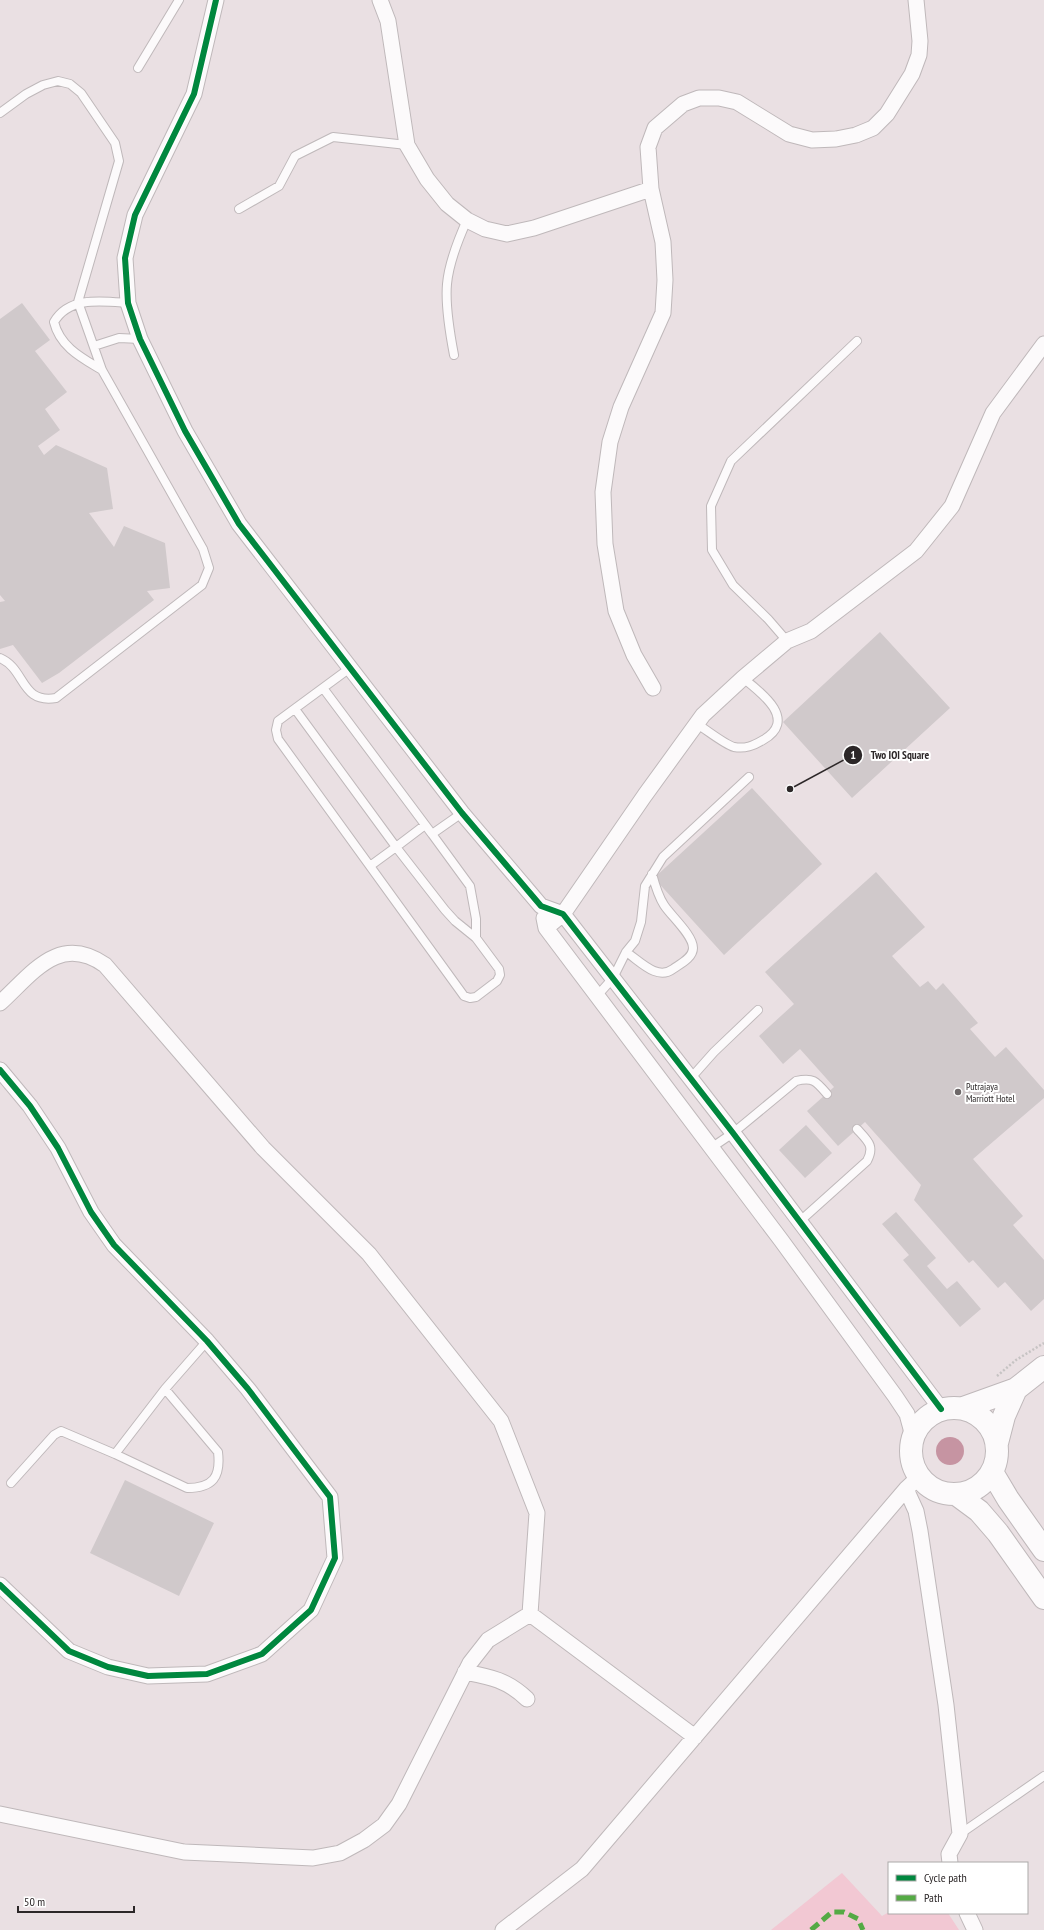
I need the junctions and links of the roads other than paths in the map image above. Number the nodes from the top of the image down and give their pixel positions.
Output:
1 (179, 0) edge
2 (216, 0) edge
3 (380, 0) edge
4 (916, 0) edge
5 (138, 68) dead end
6 (0, 114) edge
7 (406, 144) junction
8 (651, 189) junction
9 (239, 209) dead end
10 (466, 220) junction
11 (78, 302) junction
12 (128, 303) junction
13 (140, 339) junction
14 (857, 341) dead end
15 (1044, 344) edge
16 (94, 346) junction
17 (454, 355) dead end
18 (102, 370) junction
19 (787, 641) junction
20 (0, 658) edge
21 (350, 668) junction
22 (743, 678) junction
23 (323, 688) junction
24 (653, 688) dead end
25 (295, 709) junction
26 (697, 724) junction
27 (749, 777) dead end
28 (462, 813) junction
29 (425, 824) junction
30 (432, 834) junction
31 (396, 847) junction
32 (370, 866) junction
33 (652, 874) junction
34 (542, 906) junction
35 (563, 914) junction
36 (546, 928) junction
37 (476, 938) junction
38 (626, 952) junction
39 (613, 978) junction
40 (597, 996) junction
41 (0, 1004) edge
42 (758, 1010) dead end
43 (0, 1070) edge
44 (690, 1079) junction
45 (826, 1094) dead end
46 (857, 1129) dead end
47 (732, 1133) junction
48 (711, 1148) junction
49 (800, 1222) junction
50 (207, 1342) junction
51 (1042, 1374) edge
52 (166, 1389) junction
53 (1016, 1389) junction
54 (963, 1408) junction
55 (941, 1409) junction
56 (913, 1436) junction
57 (997, 1443) junction
58 (115, 1454) junction
59 (992, 1472) junction
60 (11, 1483) dead end
61 (913, 1483) junction
62 (956, 1494) junction
63 (1044, 1550) edge
64 (0, 1585) edge
65 (1043, 1596) edge
66 (530, 1614) junction
67 (465, 1672) junction
68 (527, 1699) dead end
69 (695, 1737) junction
70 (1044, 1776) edge
71 (0, 1814) edge
72 (960, 1834) junction
73 (950, 1862) edge
74 (966, 1914) edge
75 (503, 1930) edge
76 (974, 1930) edge

1 - 5 lane
2 - 12 street
3 - 7 street
4 - 8 street
6 - 11 lane
7 - 9 lane
7 - 10 street
8 - 10 street
8 - 24 street
10 - 17 lane
11 - 12 lane
11 - 16 lane
11 - 18 lane
12 - 13 street
13 - 16 lane
13 - 21 street
14 - 19 lane
15 - 19 street
16 - 18 lane
18 - 20 lane
19 - 22 street
21 - 23 lane
21 - 28 street
22 - 26 street
22 - 26 lane
23 - 25 lane
23 - 29 lane
25 - 31 lane
25 - 32 lane
26 - 35 street
27 - 33 lane
28 - 30 lane
28 - 34 street
29 - 30 lane
29 - 31 lane
30 - 37 lane
31 - 32 lane
31 - 37 lane
32 - 37 lane
33 - 38 lane
33 - 38 lane
34 - 35 street
34 - 36 street
35 - 36 street
35 - 39 street
36 - 40 street
38 - 39 lane
39 - 40 lane
39 - 44 street
40 - 48 street
41 - 66 street
42 - 44 lane
43 - 50 street
44 - 47 street
45 - 47 lane
46 - 49 lane
47 - 48 lane
47 - 49 street
48 - 56 street
49 - 55 street
50 - 52 lane
50 - 64 street
51 - 53 street
52 - 58 lane
52 - 58 lane
53 - 54 street
53 - 57 street
54 - 55 street
54 - 57 street
55 - 56 street
56 - 61 street
57 - 59 street
58 - 60 lane
59 - 62 street
59 - 63 street
61 - 62 street
61 - 69 street
61 - 72 street
62 - 65 street
66 - 67 street
66 - 69 street
67 - 68 street
67 - 71 street
69 - 75 street
70 - 72 lane
72 - 73 street
74 - 76 street

